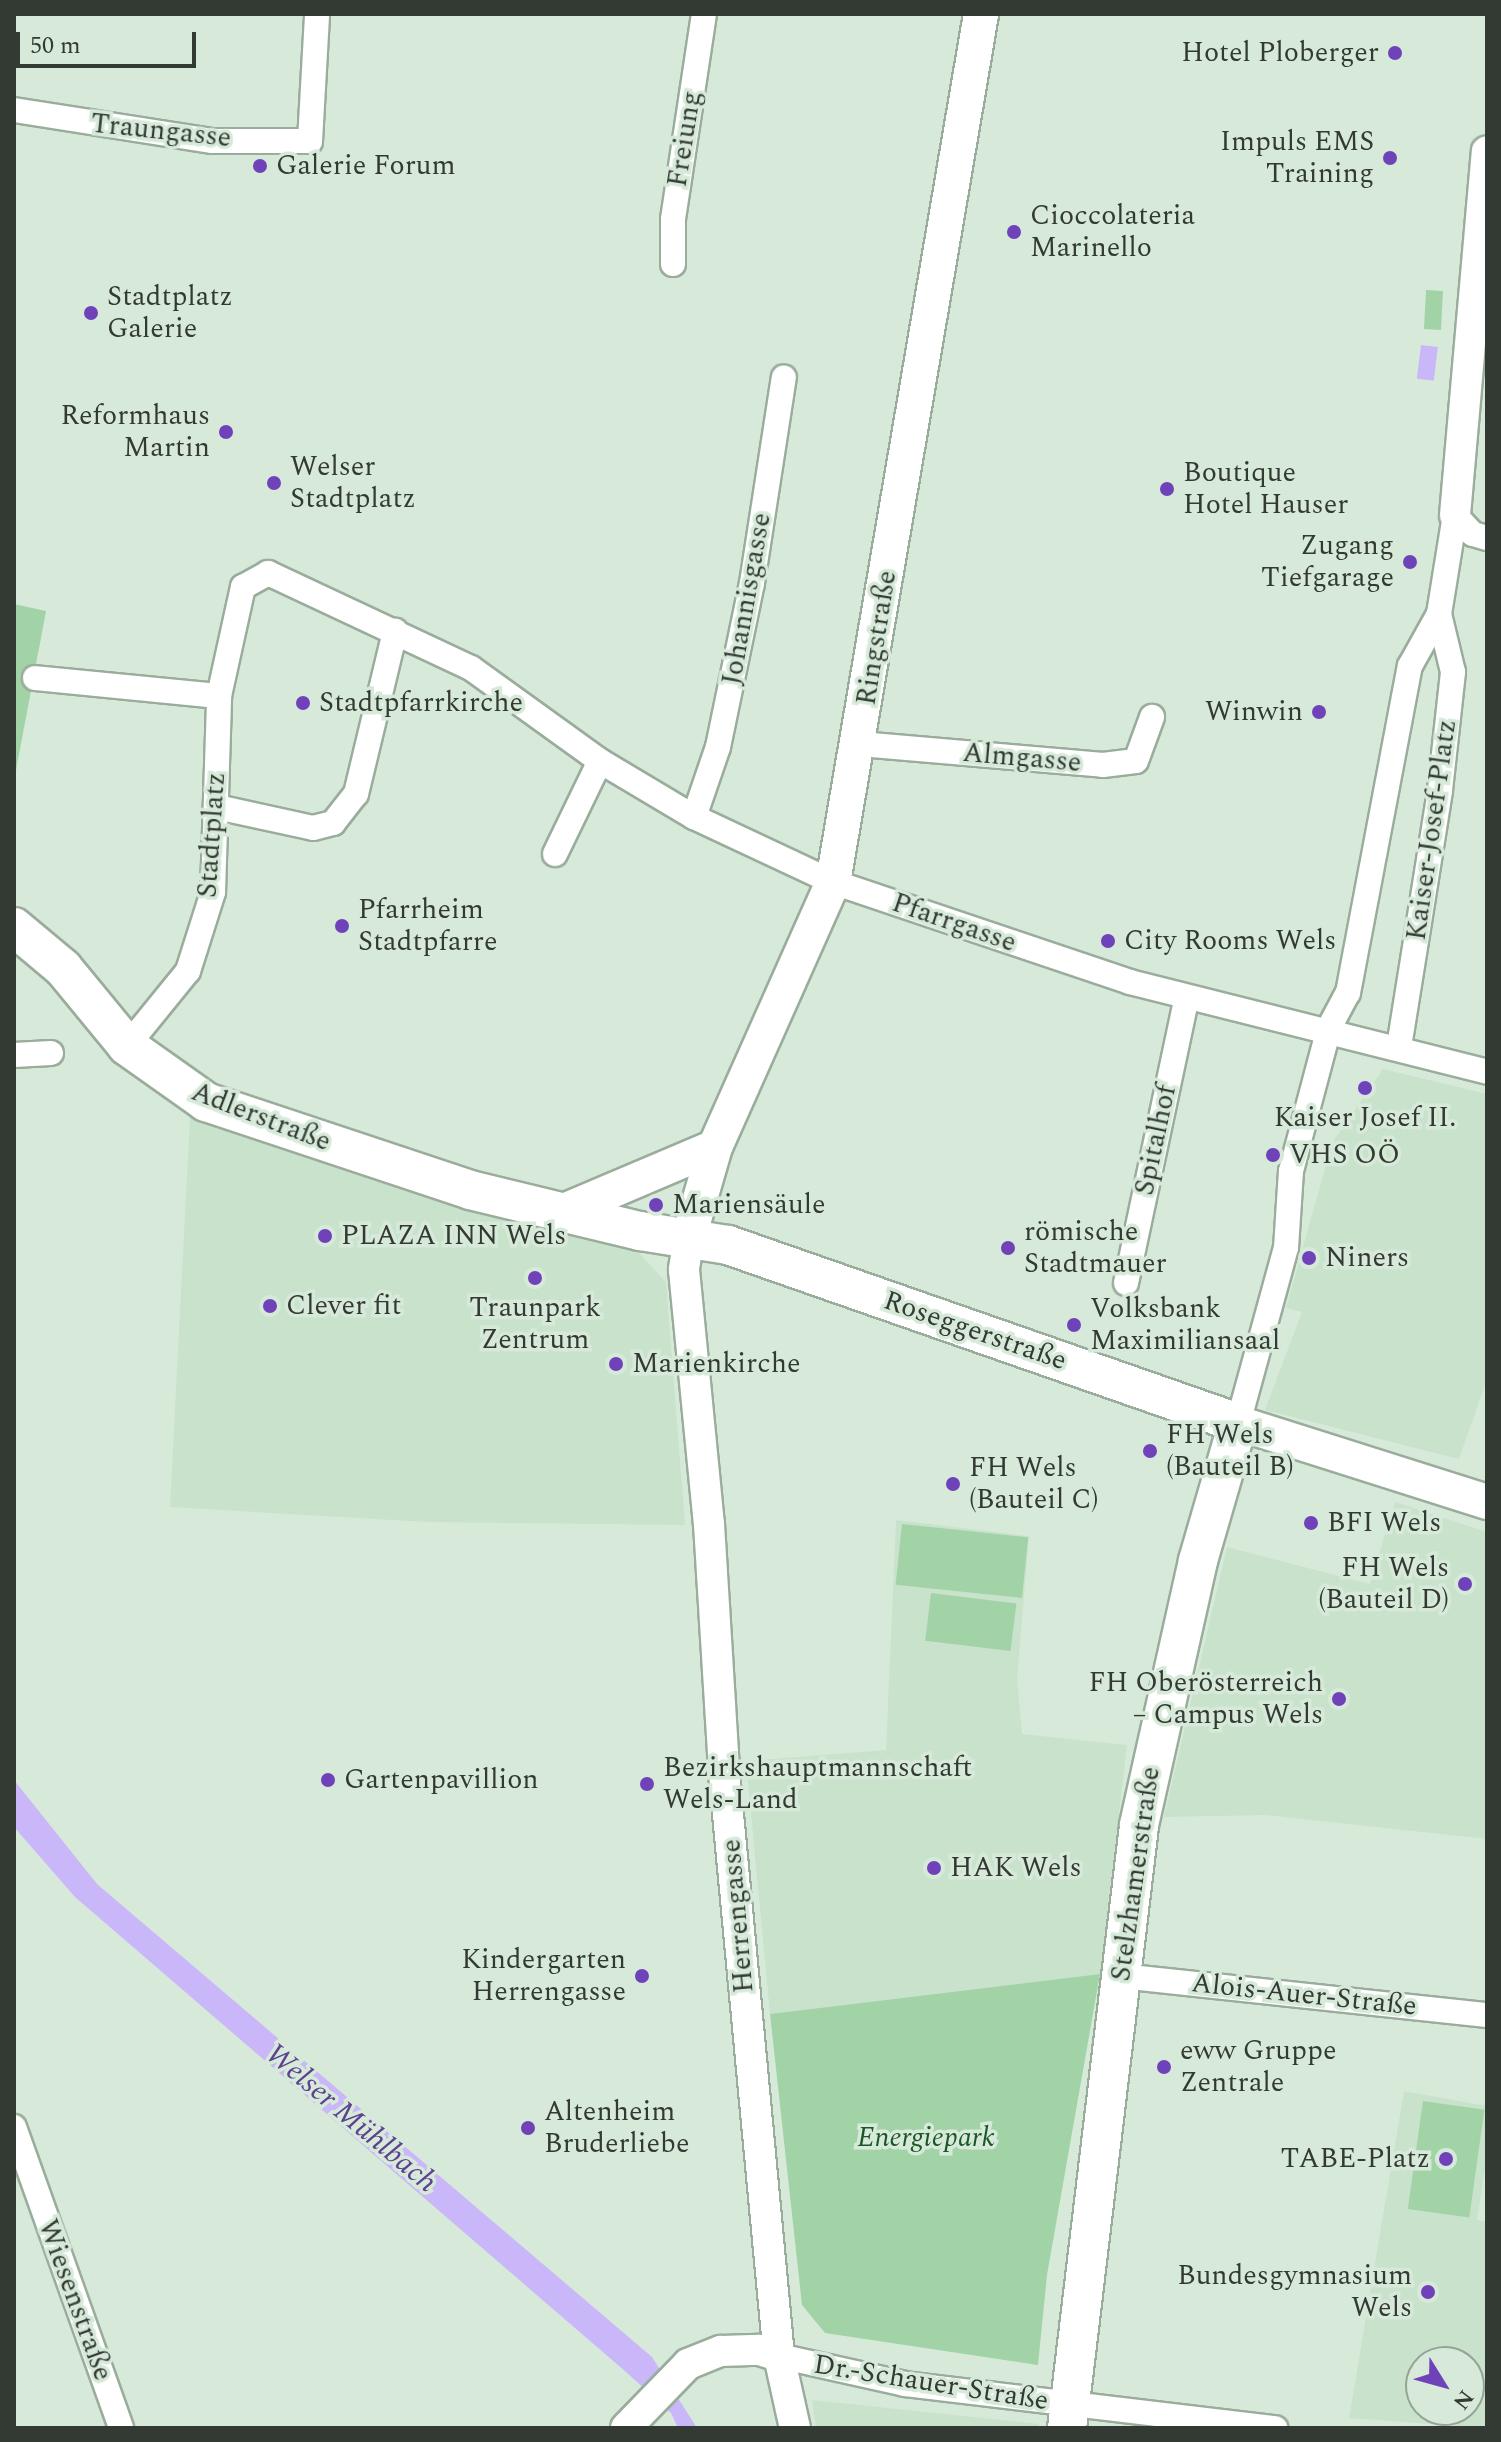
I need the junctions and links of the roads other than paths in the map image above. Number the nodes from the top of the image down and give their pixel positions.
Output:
1 (317, 14) edge
2 (704, 14) edge
3 (981, 14) edge
4 (14, 110) edge
5 (1487, 151) edge
6 (673, 264) dead end
7 (784, 377) dead end
8 (1455, 515) junction
9 (1487, 538) edge
10 (243, 587) joint
11 (1439, 614) junction
12 (395, 631) junction
13 (35, 678) dead end
14 (219, 696) junction
15 (1152, 717) dead end
16 (860, 744) junction
17 (600, 761) junction
18 (217, 807) junction
19 (694, 817) junction
20 (555, 854) dead end
21 (833, 882) junction
22 (14, 927) edge
23 (1187, 997) junction
24 (1329, 1028) junction
25 (127, 1046) junction
26 (1399, 1047) junction
27 (51, 1053) dead end
28 (14, 1055) edge
29 (1487, 1072) edge
30 (715, 1147) junction
31 (564, 1211) junction
32 (689, 1237) junction
33 (1126, 1283) dead end
34 (1238, 1423) junction
35 (1487, 1502) edge
36 (1121, 1976) junction
37 (1487, 2015) edge
38 (14, 2127) edge
39 (779, 2356) junction
40 (1068, 2416) edge
41 (121, 2428) edge
42 (626, 2428) edge
43 (795, 2428) edge
44 (1275, 2428) edge

1 - 4 street, Traungasse
2 - 6 street, Freiung
3 - 16 main road, Ringstraße
5 - 8 street, Kaiser-Josef-Platz
7 - 19 street, Johannisgasse
8 - 9 street
8 - 11 street, Kaiser-Josef-Platz
10 - 12 street, Pfarrgasse
10 - 14 street, Stadtplatz
11 - 24 street, Kaiser-Josef-Platz
11 - 26 street, Kaiser-Josef-Platz
12 - 17 street, Pfarrgasse
12 - 18 street
13 - 14 street
14 - 18 street, Stadtplatz
15 - 16 street, Almgasse
16 - 21 main road, Ringstraße
17 - 19 street, Pfarrgasse
17 - 20 street
18 - 25 street, Stadtplatz
19 - 21 street, Pfarrgasse
21 - 23 street, Pfarrgasse
21 - 30 main road, Ringstraße
22 - 25 main road, Adlerstraße
23 - 24 street, Pfarrgasse
23 - 33 street, Spitalhof
24 - 26 street, Pfarrgasse
24 - 34 street, Stelzhamerstraße
25 - 31 main road, Adlerstraße
26 - 29 street, Pfarrgasse
27 - 28 street
30 - 31 main road
30 - 32 main road, Ringstraße
31 - 32 main road, Adlerstraße
32 - 34 main road, Roseggerstraße
32 - 39 street, Herrengasse
34 - 35 main road, Roseggerstraße
34 - 36 main road, Stelzhamerstraße
36 - 37 street, Alois-Auer-Straße
36 - 40 main road, Stelzhamerstraße
38 - 41 street, Wiesenstraße
39 - 40 street, Dr.-Schauer-Straße
39 - 42 street
39 - 43 street, Herrengasse
40 - 44 street, Dr.-Schauer-Straße

